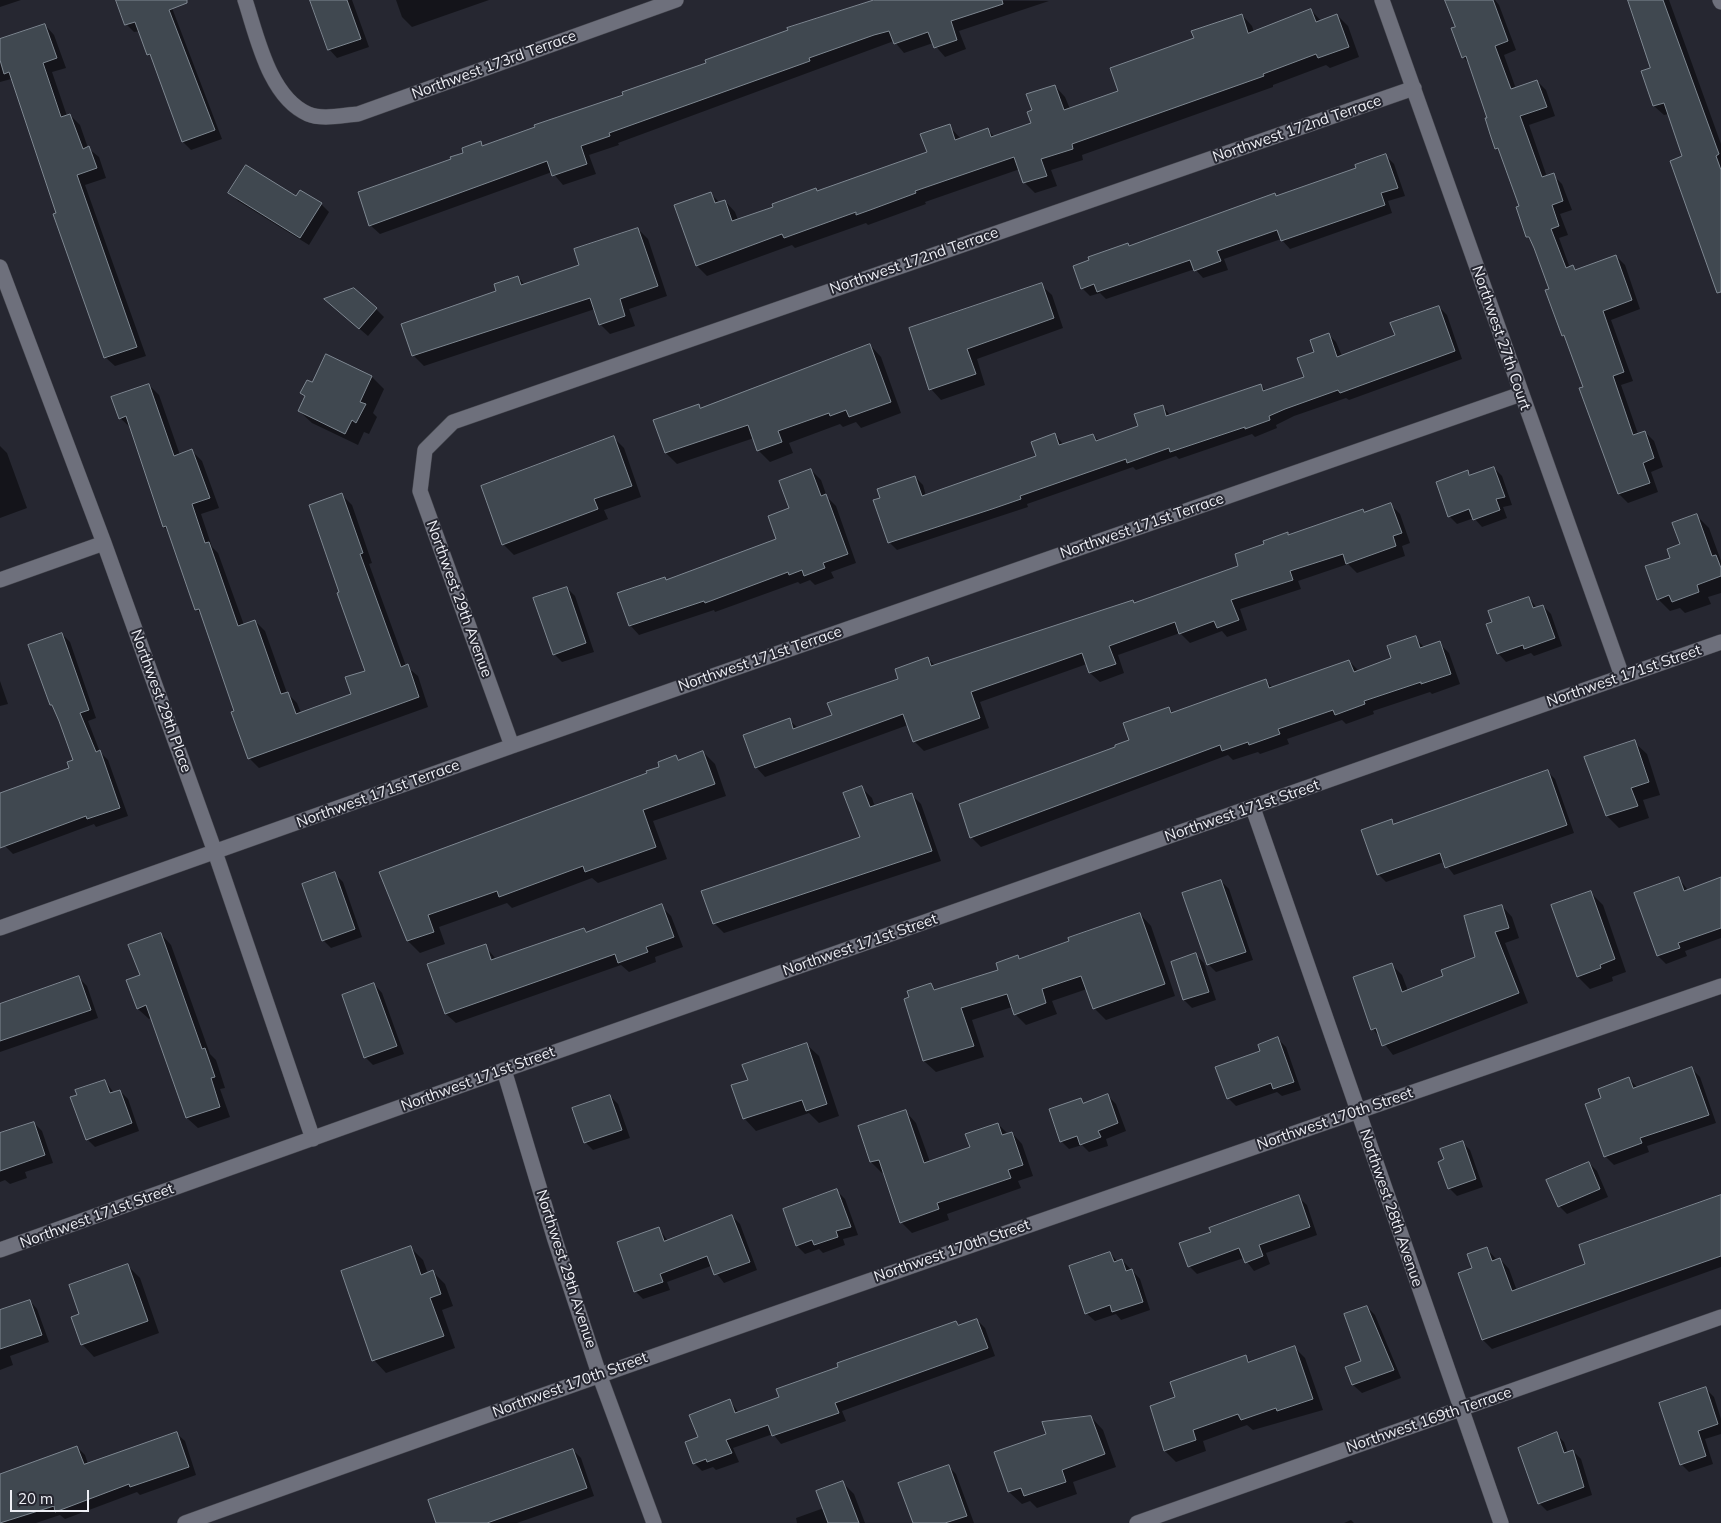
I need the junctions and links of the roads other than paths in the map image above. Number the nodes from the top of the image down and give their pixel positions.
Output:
1 (245, 0) edge
2 (676, 0) edge
3 (1382, 0) edge
4 (1414, 88) junction
5 (0, 267) edge
6 (1521, 394) junction
7 (425, 450) joint
8 (104, 543) junction
9 (0, 580) edge
10 (1721, 642) edge
11 (1622, 676) junction
12 (512, 746) junction
13 (1253, 808) junction
14 (215, 852) junction
15 (0, 928) edge
16 (1721, 986) edge
17 (504, 1070) junction
18 (1357, 1111) junction
19 (313, 1138) junction
20 (0, 1250) edge
21 (1721, 1317) edge
22 (599, 1374) junction
23 (1461, 1408) junction
24 (185, 1523) edge
25 (654, 1523) edge
26 (1137, 1523) edge
27 (1501, 1523) edge

1 - 2 street, Northwest 173rd Terrace
3 - 4 street, Northwest 27th Court
4 - 6 street, Northwest 27th Court
4 - 7 street, Northwest 172nd Terrace
5 - 8 street, Northwest 29th Place
6 - 11 street, Northwest 27th Court
6 - 12 street, Northwest 171st Terrace
7 - 12 street, Northwest 29th Avenue
8 - 9 street
8 - 14 street, Northwest 29th Place
10 - 11 street, Northwest 171st Street
11 - 13 street, Northwest 171st Street
12 - 14 street, Northwest 171st Terrace
13 - 17 street, Northwest 171st Street
13 - 18 street, Northwest 28th Avenue
14 - 15 street, Northwest 171st Terrace
14 - 19 street, Northwest 29th Place
16 - 18 street, Northwest 170th Street
17 - 19 street, Northwest 171st Street
17 - 22 street, Northwest 29th Avenue
18 - 22 street, Northwest 170th Street
18 - 23 street, Northwest 28th Avenue
19 - 20 street, Northwest 171st Street
21 - 23 street, Northwest 169th Terrace
22 - 24 street, Northwest 170th Street
22 - 25 street, Northwest 29th Avenue
23 - 26 street, Northwest 169th Terrace
23 - 27 street, Northwest 28th Avenue

